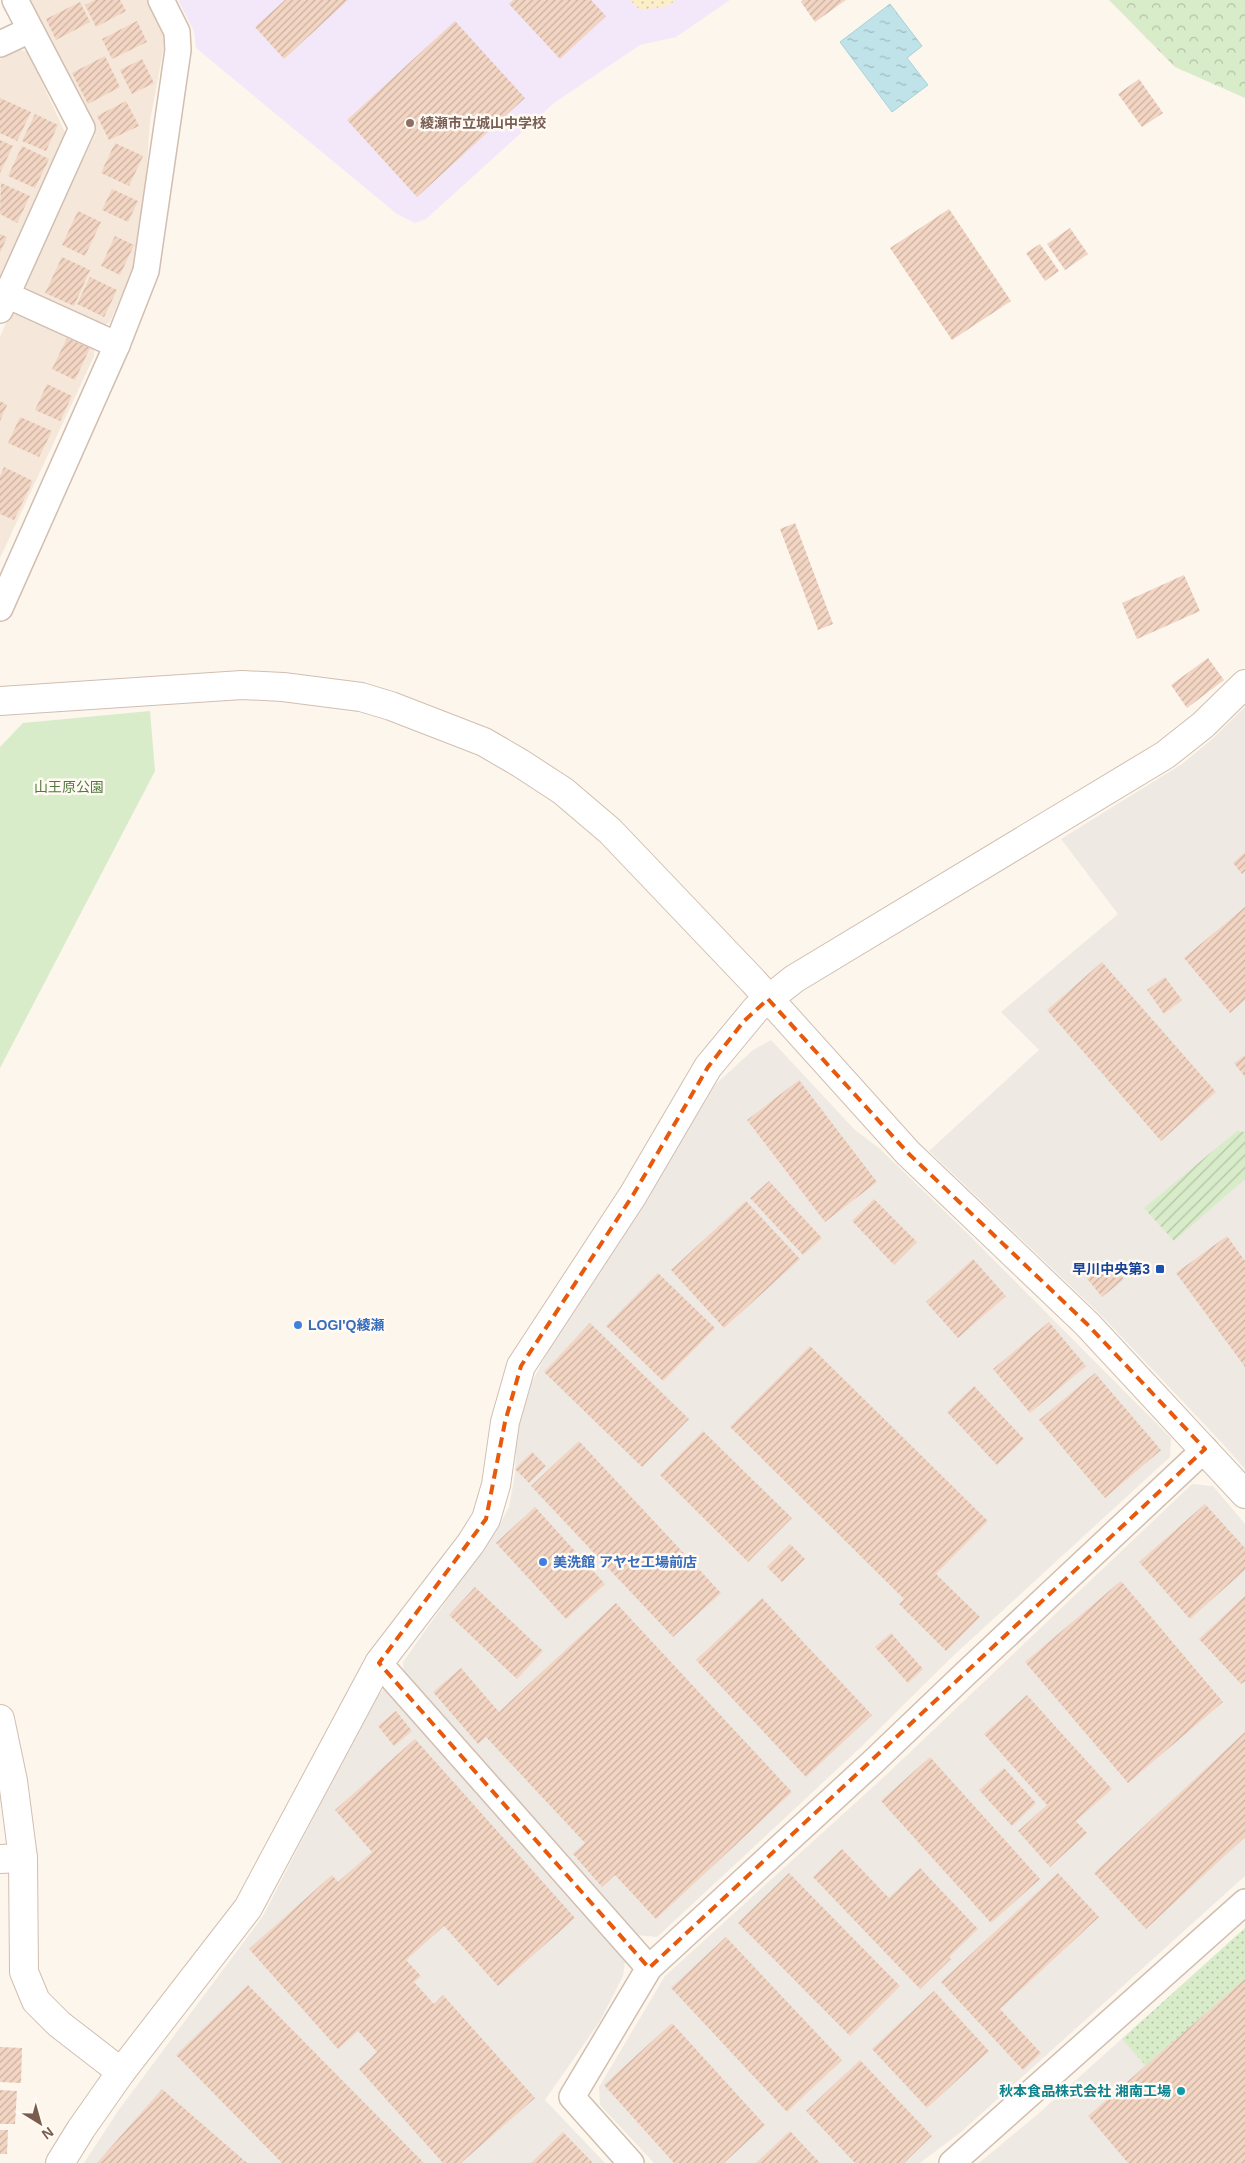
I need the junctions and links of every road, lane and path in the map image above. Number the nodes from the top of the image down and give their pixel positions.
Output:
1 (15, 0) edge
2 (161, 0) edge
3 (30, 30) junction
4 (0, 44) edge
5 (3, 303) edge
6 (117, 345) junction
7 (0, 608) edge
8 (1245, 684) edge
9 (0, 701) edge
10 (768, 999) junction
11 (1205, 1450) junction
12 (1245, 1494) edge
13 (379, 1663) junction
14 (0, 1723) edge
15 (11, 1858) edge
16 (1245, 1902) edge
17 (649, 1968) junction
18 (121, 2072) junction
19 (60, 2163) edge
20 (631, 2163) edge
21 (952, 2163) edge

1 - 3 street
2 - 6 street
3 - 4 street
3 - 5 street
5 - 6 street
6 - 7 street
8 - 10 street
9 - 10 street
10 - 11 street
10 - 13 street
11 - 12 street
11 - 17 street
13 - 17 street
13 - 18 street
14 - 15 street
15 - 18 street
16 - 21 street
17 - 20 street
18 - 19 street

